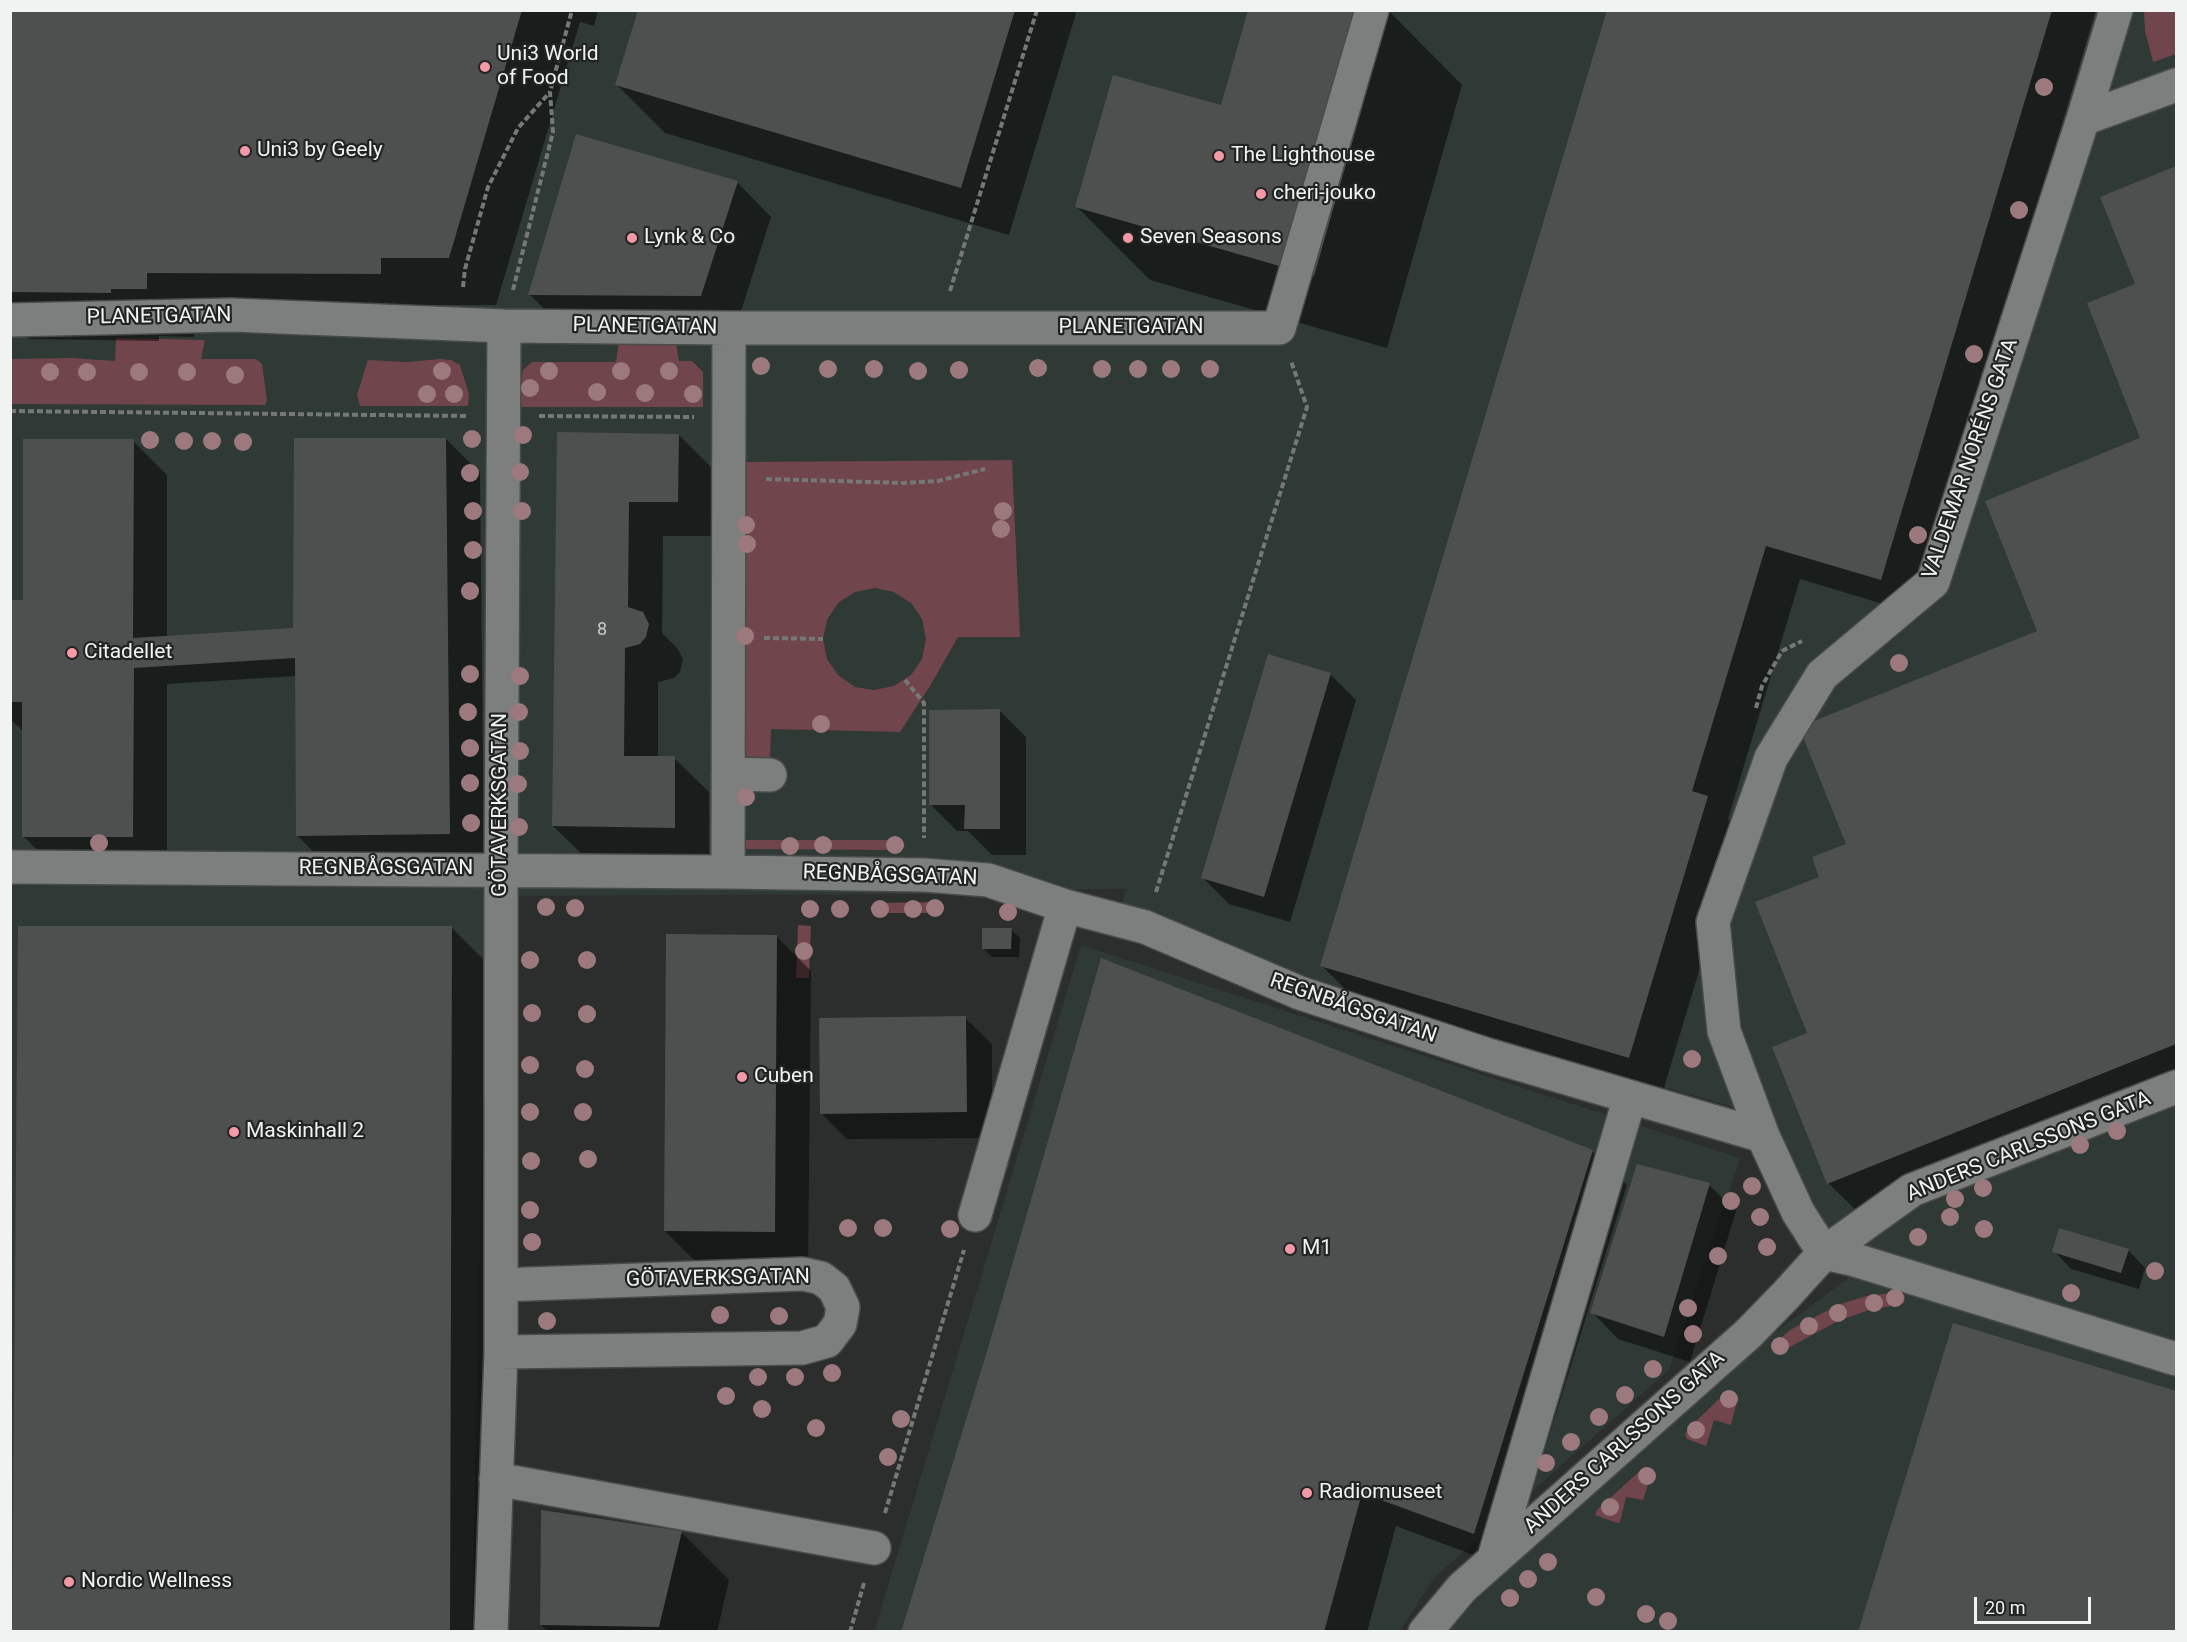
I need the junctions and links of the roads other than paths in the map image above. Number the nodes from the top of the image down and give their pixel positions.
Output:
1 (1372, 10) edge
2 (2115, 10) edge
3 (2176, 85) edge
4 (2083, 119) junction
5 (10, 320) edge
6 (504, 326) junction
7 (729, 328) junction
8 (728, 774) junction
9 (770, 775) dead end
10 (10, 867) edge
11 (501, 870) junction
12 (728, 872) junction
13 (1065, 906) junction
14 (2176, 1087) edge
15 (1630, 1097) junction
16 (1763, 1136) junction
17 (975, 1215) road end
18 (1824, 1253) junction
19 (501, 1285) junction
20 (501, 1352) junction
21 (2176, 1359) edge
22 (496, 1479) junction
23 (874, 1548) road end
24 (1494, 1558) junction
25 (490, 1632) edge
26 (1425, 1632) edge

1 - 7 street, PLANETGATAN
2 - 4 street, VALDEMAR NORÉNS GATA
3 - 4 street
4 - 16 street, VALDEMAR NORÉNS GATA
5 - 6 street, PLANETGATAN
6 - 7 street, PLANETGATAN
6 - 11 street, GÖTAVERKSGATAN
7 - 8 street
8 - 9 street
8 - 12 street
10 - 11 street, REGNBÅGSGATAN
11 - 12 street, REGNBÅGSGATAN
11 - 19 street, GÖTAVERKSGATAN
12 - 13 street, REGNBÅGSGATAN
13 - 15 street, REGNBÅGSGATAN
13 - 17 street
14 - 18 street, ANDERS CARLSSONS GATA
15 - 16 street, REGNBÅGSGATAN
15 - 24 street
16 - 18 street, VALDEMAR NORÉNS GATA
18 - 21 street
18 - 24 street, ANDERS CARLSSONS GATA
19 - 20 street, GÖTAVERKSGATAN
19 - 20 street, GÖTAVERKSGATAN
20 - 22 street, GÖTAVERKSGATAN
22 - 23 street
22 - 25 street, GÖTAVERKSGATAN
24 - 26 street, ANDERS CARLSSONS GATA

